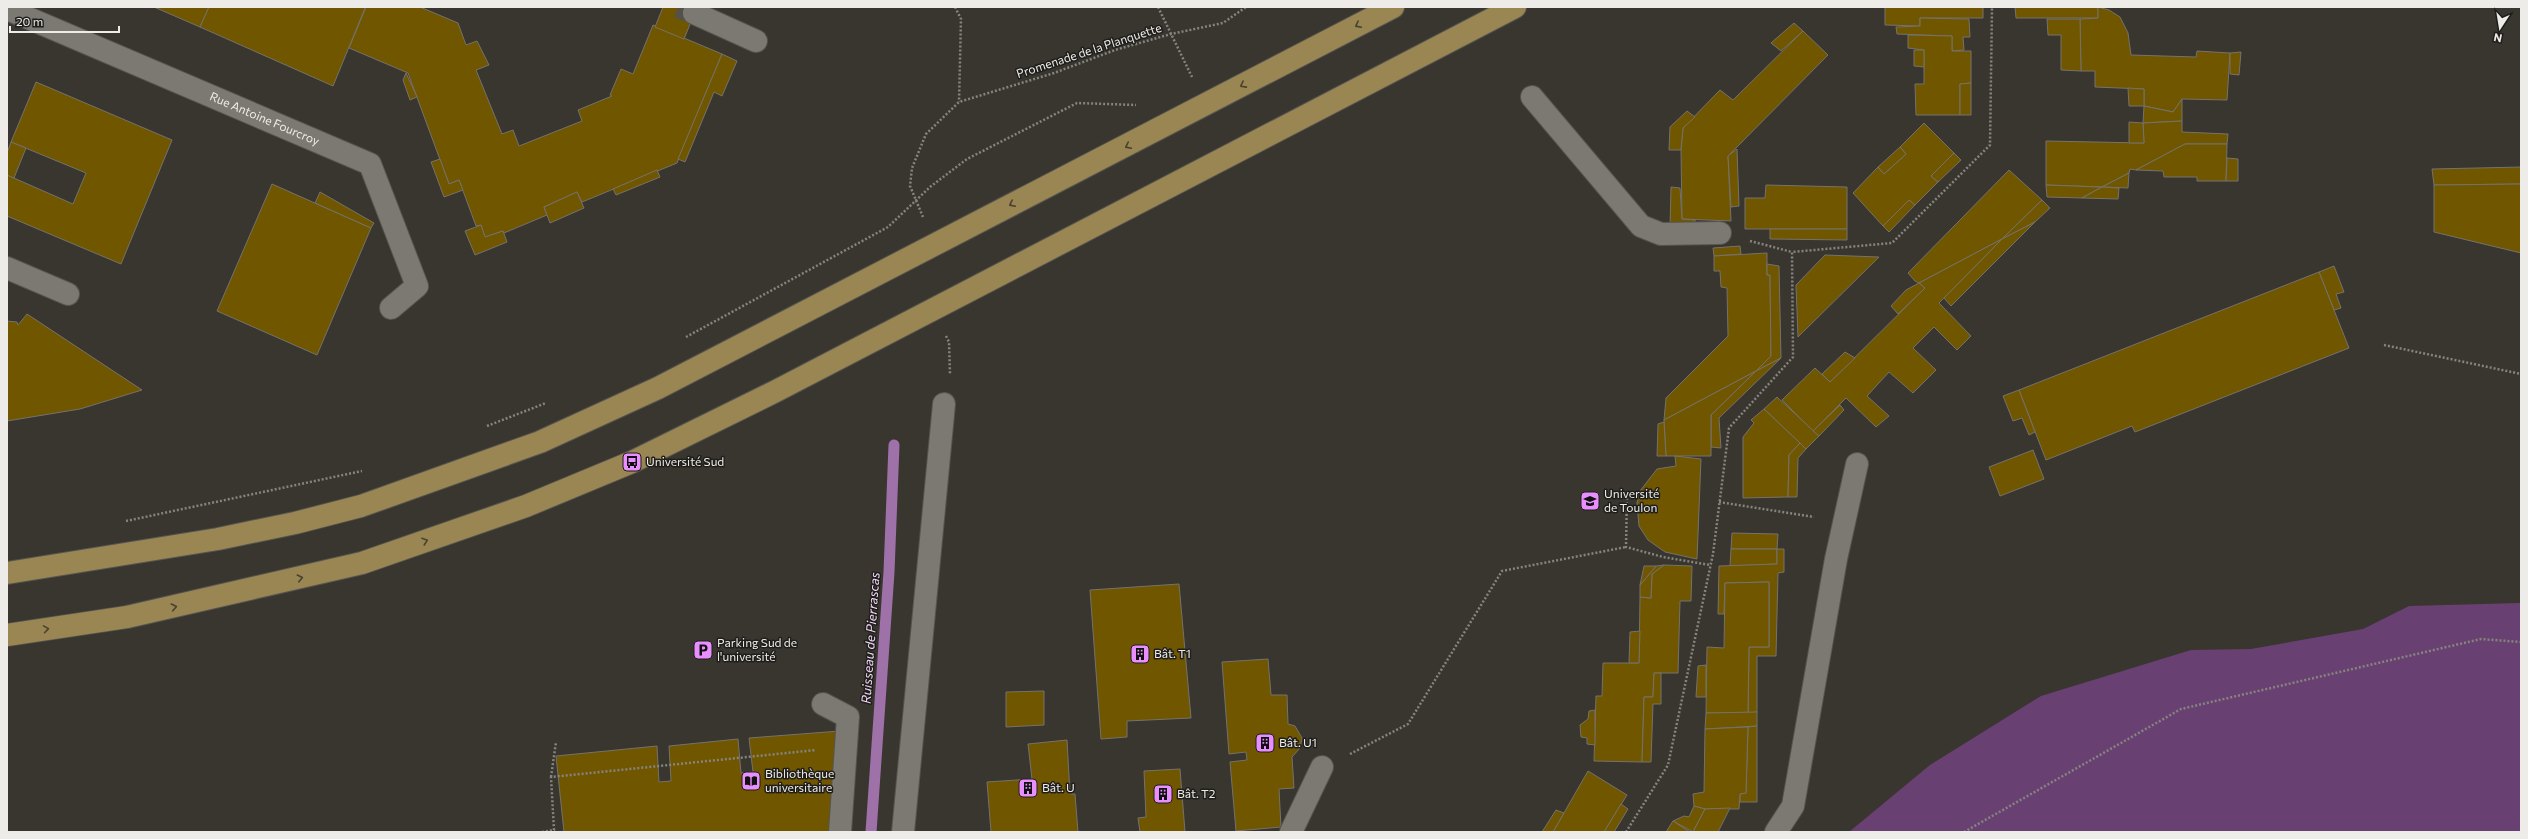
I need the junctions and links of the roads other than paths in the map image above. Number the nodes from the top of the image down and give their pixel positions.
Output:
1 (1393, 7) edge
2 (1515, 7) edge
3 (7, 9) edge
4 (694, 13) tunnel mouth
5 (756, 41) dead end
6 (1532, 97) dead end
7 (1720, 233) road end
8 (7, 268) edge
9 (68, 294) dead end
10 (391, 308) dead end
11 (944, 404) dead end
12 (1857, 464) dead end
13 (7, 573) edge
14 (7, 635) edge
15 (823, 704) dead end
16 (1322, 767) road end
17 (840, 832) edge
18 (903, 832) edge
19 (1291, 832) edge
20 (1776, 832) edge

1 -> 13 main road
14 -> 2 main road
3 - 10 street, Rue Antoine Fourcroy
4 - 5 street
6 - 7 street
8 - 9 street
11 - 18 street
12 - 20 street
15 - 17 street
16 - 19 street

